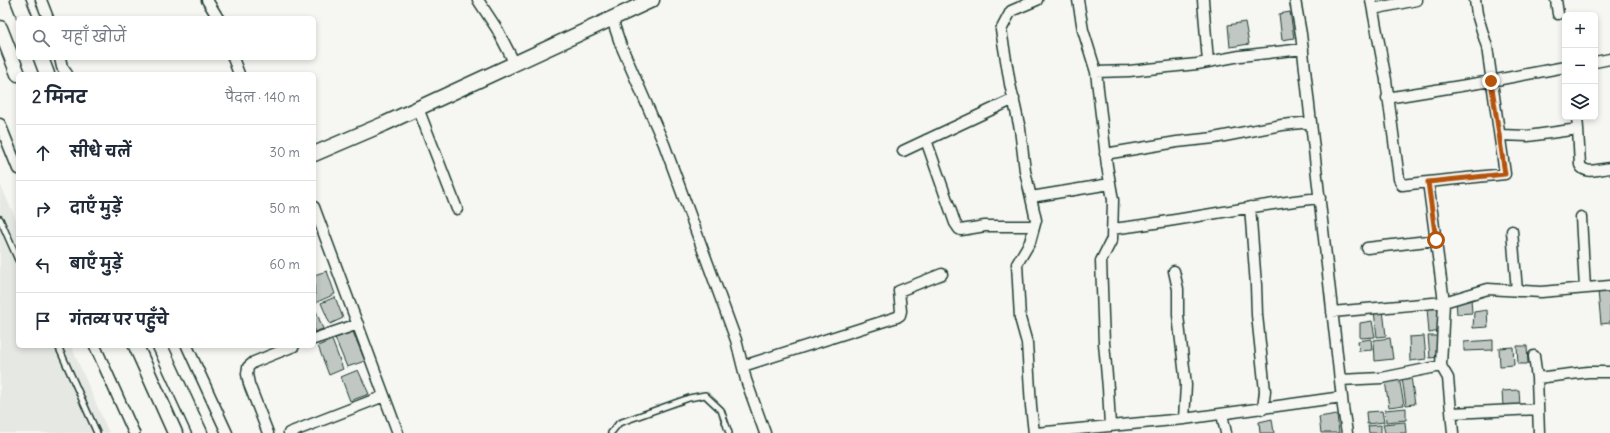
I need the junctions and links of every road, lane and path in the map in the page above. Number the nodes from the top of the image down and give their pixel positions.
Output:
1 (18, 0) edge
2 (41, 0) edge
3 (207, 0) edge
4 (478, 0) edge
5 (1037, 0) edge
6 (1078, 0) edge
7 (1203, 0) edge
8 (1295, 0) edge
9 (1417, 0) edge
10 (1475, 0) edge
11 (1556, 0) edge
12 (647, 1) edge
13 (1372, 5) edge
14 (1558, 14) dead end
15 (24, 16) edge
16 (47, 16) edge
17 (217, 16) edge
18 (612, 19) junction
19 (0, 28) edge
20 (1303, 49) junction
21 (1610, 59) edge
22 (42, 60) edge
23 (60, 60) edge
24 (234, 60) edge
25 (1598, 61) edge
26 (1208, 62) junction
27 (515, 64) junction
28 (1562, 68) edge
29 (17, 72) edge
30 (46, 72) edge
31 (66, 72) edge
32 (238, 72) edge
33 (1096, 72) junction
34 (1491, 81) junction
35 (1387, 98) junction
36 (1014, 99) junction
37 (418, 108) junction
38 (1577, 120) edge
39 (1311, 122) junction
40 (0, 124) edge
41 (1578, 129) junction
42 (1500, 136) junction
43 (926, 140) junction
44 (903, 151) dead end
45 (316, 153) edge
46 (1105, 154) junction
47 (16, 164) edge
48 (1610, 168) edge
49 (1428, 182) junction
50 (1110, 184) junction
51 (1031, 197) junction
52 (1320, 198) junction
53 (1250, 207) junction
54 (456, 209) dead end
55 (316, 212) edge
56 (1581, 217) dead end
57 (0, 219) edge
58 (1034, 226) junction
59 (1112, 229) junction
60 (1512, 231) dead end
61 (1436, 240) junction
62 (1367, 248) dead end
63 (16, 255) edge
64 (1174, 271) dead end
65 (942, 274) dead end
66 (1610, 286) edge
67 (1585, 288) junction
68 (1517, 290) junction
69 (1444, 302) junction
70 (1332, 312) junction
71 (358, 324) junction
72 (316, 338) edge
73 (59, 348) edge
74 (97, 348) edge
75 (137, 348) edge
76 (161, 348) edge
77 (188, 348) edge
78 (289, 348) edge
79 (1534, 356) dead end
80 (742, 366) junction
81 (1441, 366) junction
82 (1610, 372) edge
83 (1537, 378) junction
84 (1340, 380) junction
85 (384, 396) junction
86 (1342, 397) junction
87 (1263, 409) junction
88 (1538, 409) junction
89 (1452, 413) junction
90 (1222, 414) junction
91 (1184, 419) junction
92 (1110, 426) junction
93 (1095, 430) edge
94 (97, 433) edge
95 (134, 433) edge
96 (175, 433) edge
97 (200, 433) edge
98 (227, 433) edge
99 (268, 433) edge
100 (289, 433) edge
101 (398, 433) edge
102 (611, 433) edge
103 (729, 433) edge
104 (765, 433) edge
105 (1035, 433) edge
106 (1226, 433) edge
107 (1347, 433) edge
108 (1453, 433) edge
109 (1539, 433) edge

1 - 15 street
2 - 16 street
3 - 17 street
4 - 27 street
5 - 36 street
6 - 33 street
7 - 26 street
8 - 20 street
9 - 13 street
10 - 34 street
11 - 14 street
12 - 18 street
13 - 35 street
18 - 27 street
18 - 80 street
19 - 29 street
20 - 26 street
20 - 39 street
21 - 25 street
22 - 30 street
23 - 31 street
24 - 32 street
26 - 33 street
27 - 37 street
28 - 34 street
33 - 46 street
34 - 35 street
34 - 42 street
35 - 49 street
36 - 43 street
36 - 51 street
37 - 45 street
37 - 54 street
38 - 41 street
39 - 46 street
39 - 52 street
40 - 47 street
41 - 42 street
41 - 48 street
42 - 49 street
43 - 44 street
43 - 58 street
46 - 50 street
49 - 61 street
50 - 51 street
50 - 59 street
51 - 58 street
52 - 53 street
52 - 70 street
53 - 59 street
53 - 87 street
55 - 71 street
56 - 67 street
57 - 63 lane
58 - 105 street
59 - 92 street
60 - 68 street
61 - 62 street
61 - 69 street
64 - 91 street
65 - 80 street
66 - 67 street
67 - 68 street
68 - 69 street
69 - 70 street
69 - 81 street
70 - 84 street
71 - 72 street
71 - 85 street
73 - 94 lane
74 - 95 street
75 - 96 street
76 - 97 street
77 - 98 street
78 - 99 street
79 - 83 street
80 - 104 street
81 - 84 street
81 - 89 street
82 - 83 street
83 - 88 street
84 - 86 street
85 - 100 street
85 - 101 street
86 - 87 street
86 - 107 street
87 - 90 street
88 - 89 street
88 - 109 street
89 - 108 street
90 - 91 street
90 - 106 street
91 - 92 street
92 - 93 street
93 - 105 street
102 - 103 lane

